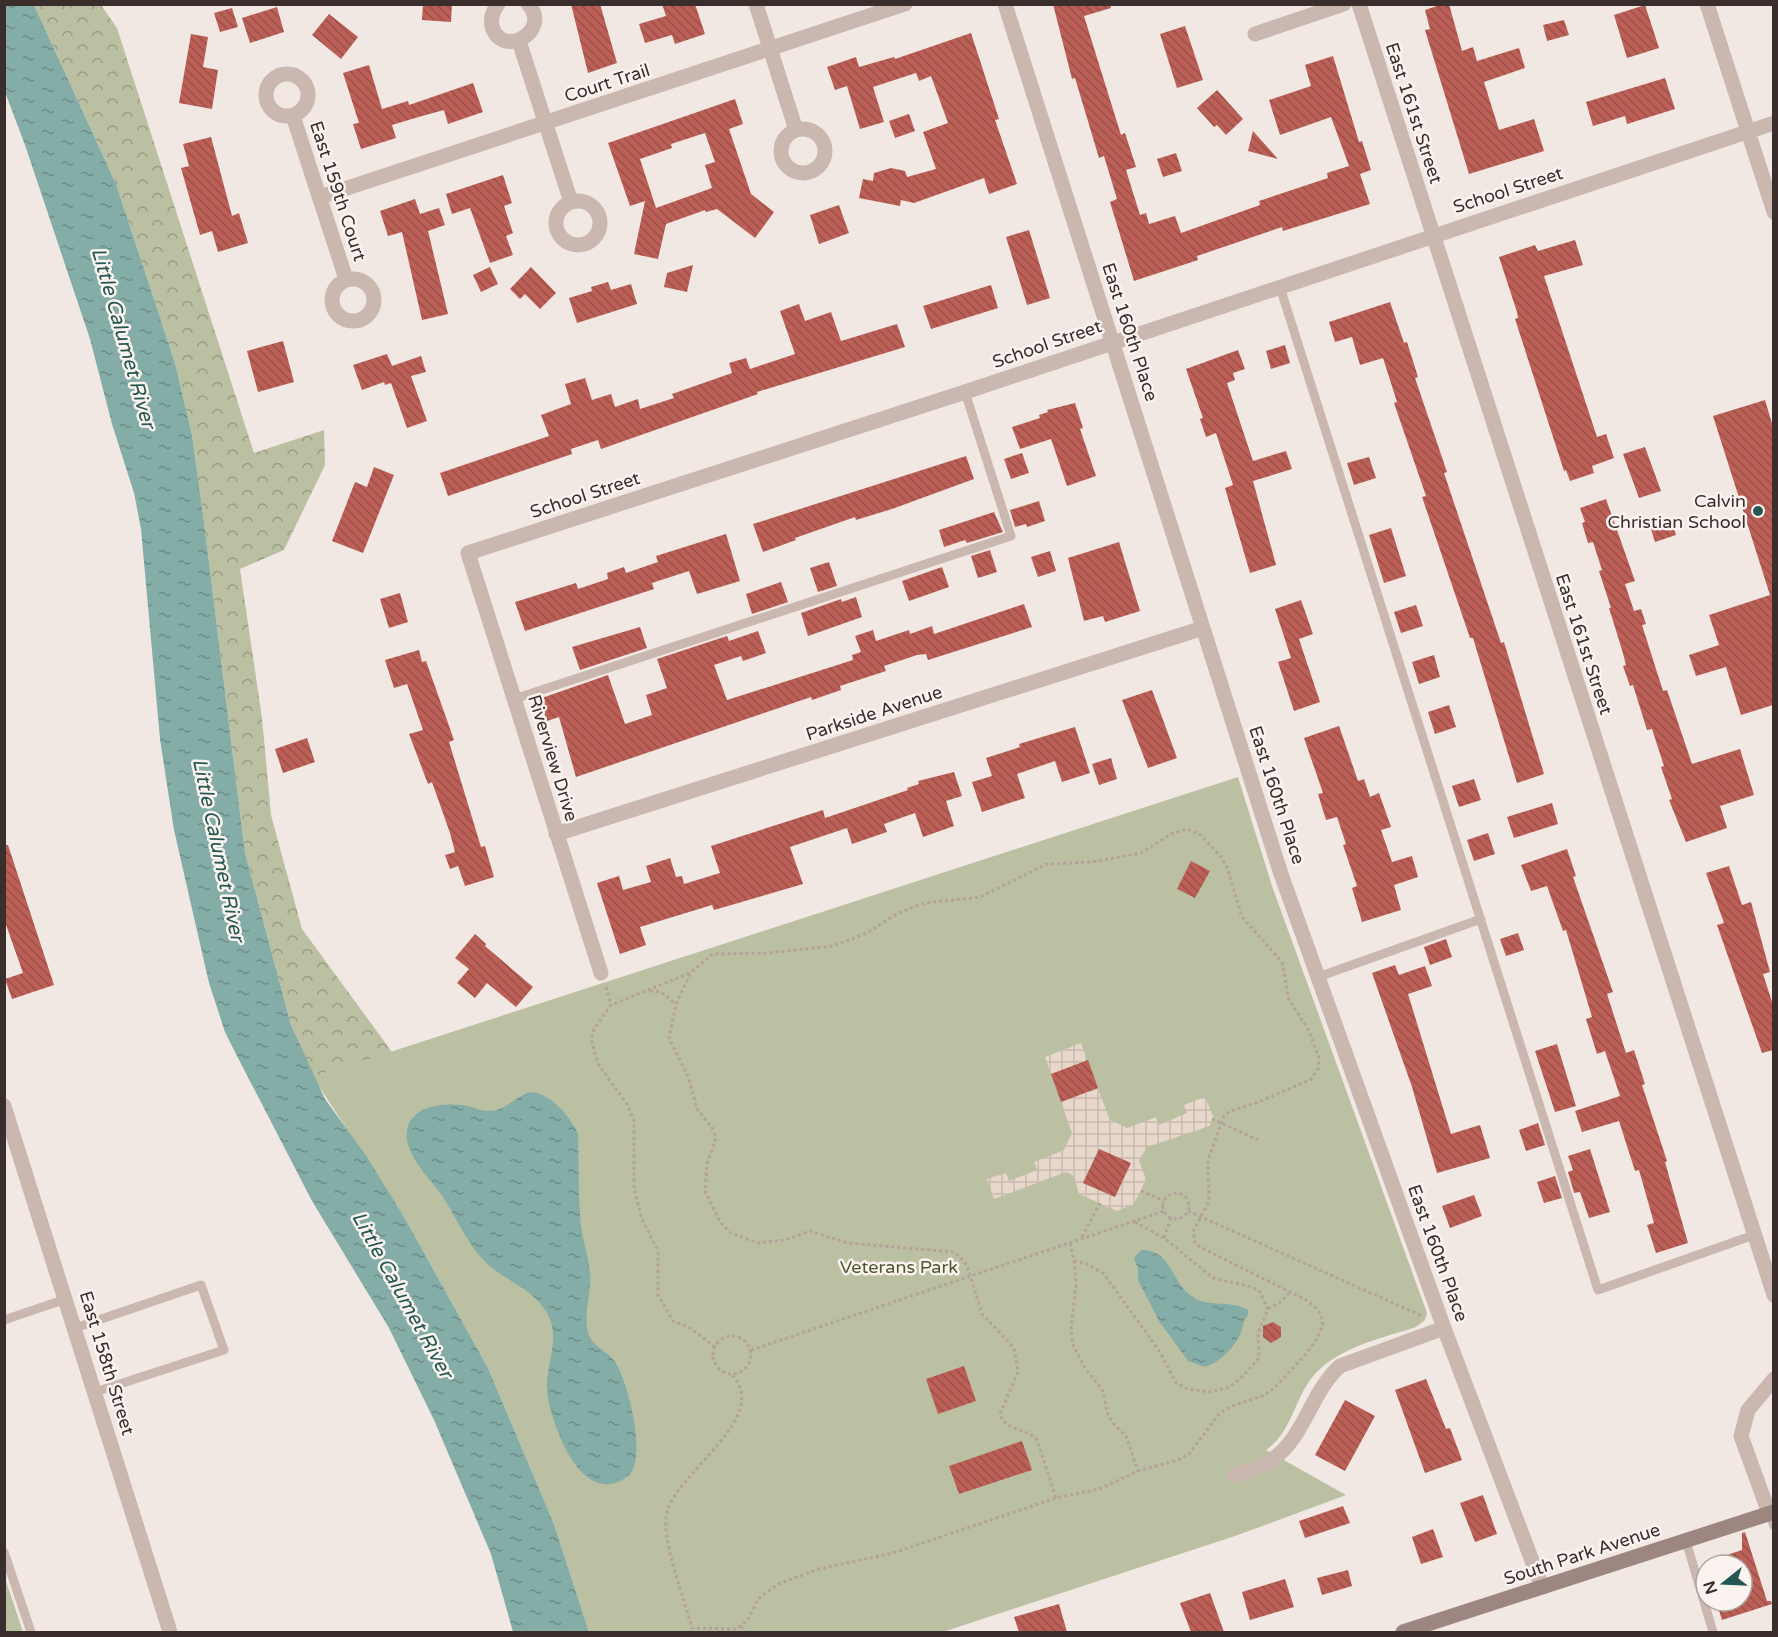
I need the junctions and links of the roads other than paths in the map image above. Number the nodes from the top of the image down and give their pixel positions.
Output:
1 (498, 4) edge
2 (528, 4) edge
3 (756, 4) edge
4 (905, 4) edge
5 (1005, 4) edge
6 (1344, 4) edge
7 (1359, 4) edge
8 (1707, 4) edge
9 (1255, 34) dead end
10 (519, 41) junction
11 (770, 49) junction
12 (293, 116) dead end
13 (546, 123) junction
14 (1773, 123) edge
15 (796, 130) dead end
16 (1748, 132) junction
17 (320, 197) junction
18 (571, 202) dead end
19 (1773, 212) edge
20 (1432, 236) junction
21 (346, 279) dead end
22 (1280, 287) junction
23 (1113, 342) junction
24 (965, 392) junction
25 (468, 553) joint
26 (1203, 628) junction
27 (514, 699) junction
28 (556, 834) junction
29 (1481, 919) junction
30 (602, 973) dead end
31 (1318, 976) junction
32 (4, 1106) edge
33 (1754, 1235) junction
34 (1773, 1295) edge
35 (66, 1299) junction
36 (4, 1320) edge
37 (75, 1328) junction
38 (1444, 1328) junction
39 (1773, 1379) edge
40 (95, 1392) junction
41 (1234, 1475) dead end
42 (1772, 1517) edge
43 (1686, 1541) junction
44 (4, 1552) edge
45 (1542, 1587) junction
46 (31, 1632) edge
47 (170, 1632) edge
48 (1403, 1632) edge
49 (1713, 1632) edge

1 - 10 street
2 - 10 street
3 - 11 street
4 - 11 street, Court Trail
5 - 23 street, East 160th Place
6 - 9 street
7 - 20 street, East 161st Street
8 - 16 street
10 - 13 street
11 - 13 street, Court Trail
11 - 15 street
12 - 17 street, East 159th Court
13 - 17 street, Court Trail
13 - 18 street
14 - 16 street, School Street
16 - 19 street
16 - 20 street, School Street
17 - 21 street, East 159th Court
20 - 22 street, School Street
20 - 33 street, East 161st Street
22 - 23 street, School Street
22 - 29 lane
23 - 24 street, School Street
23 - 26 street, East 160th Place
24 - 25 street, School Street
24 - 27 lane
25 - 27 street, Riverview Drive
26 - 28 street, Parkside Avenue
26 - 31 street, East 160th Place
27 - 28 street, Riverview Drive
28 - 30 street, Riverview Drive
29 - 31 lane
29 - 33 lane
31 - 38 street, East 160th Place
32 - 35 street, East 158th Street
33 - 34 street, East 161st Street
35 - 36 lane
35 - 37 street, East 158th Street
37 - 40 street, East 158th Street
37 - 40 lane
38 - 41 street
38 - 45 street, East 160th Place
39 - 42 street
40 - 47 street, East 158th Street
42 - 43 street, South Park Avenue
43 - 45 street, South Park Avenue
43 - 49 lane
44 - 46 lane
45 - 48 street, South Park Avenue

